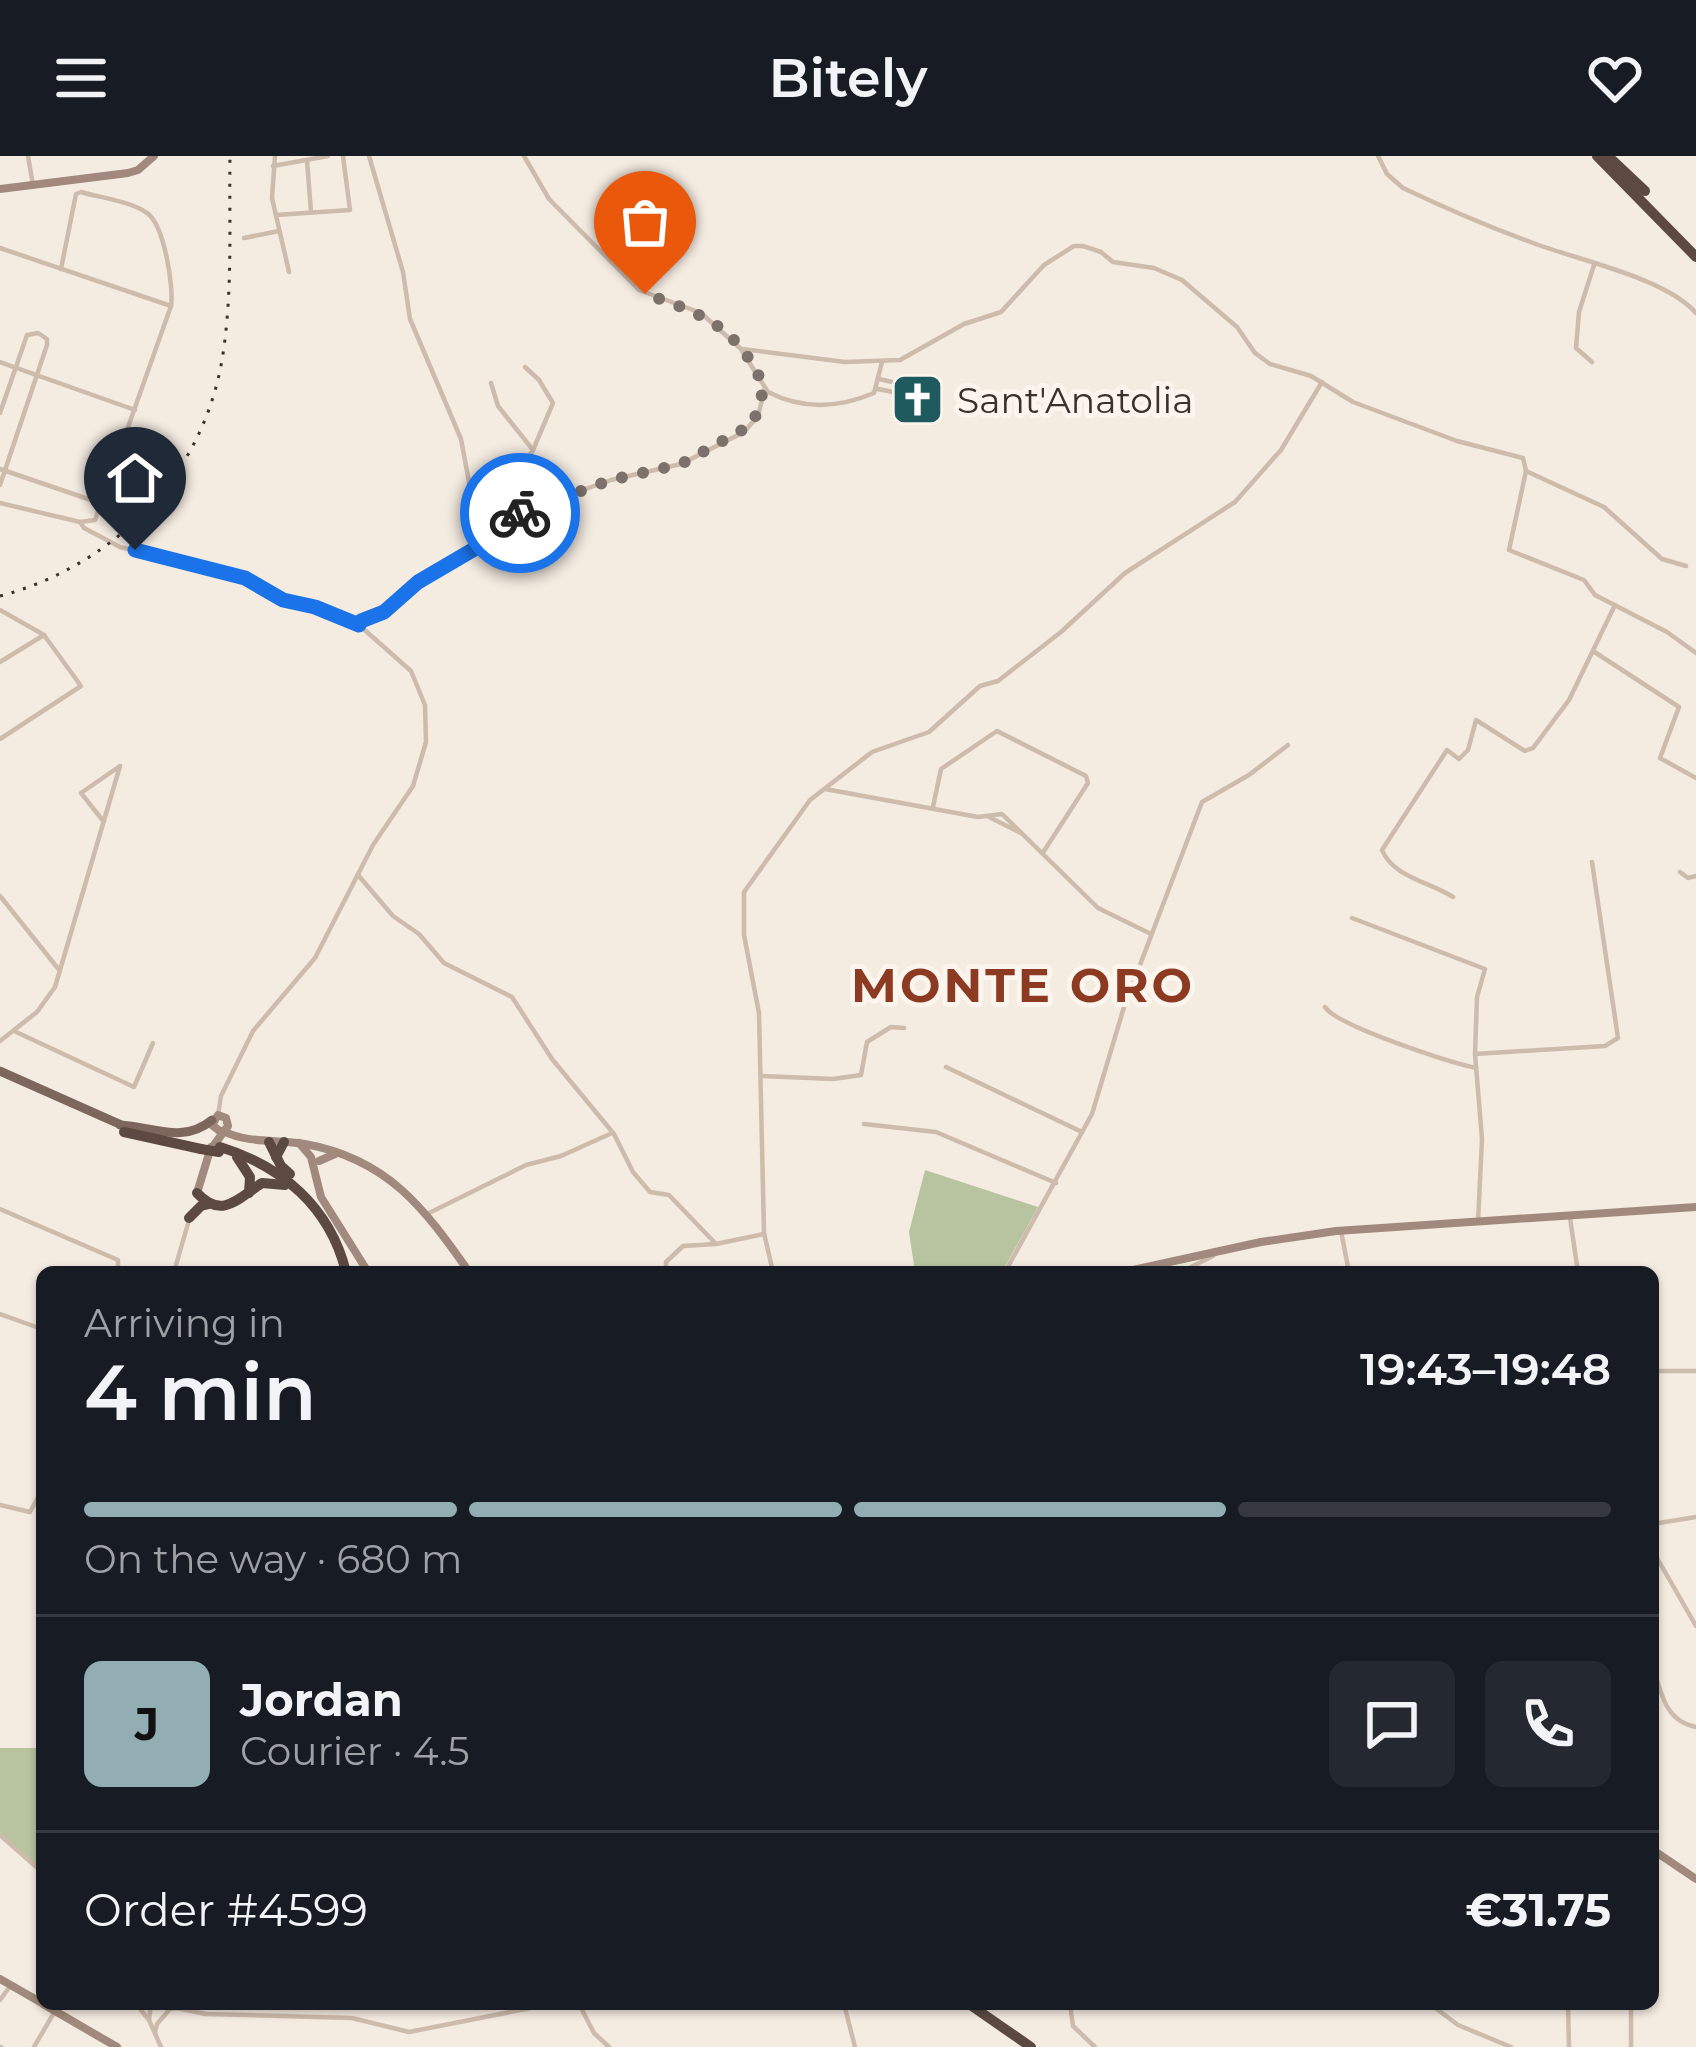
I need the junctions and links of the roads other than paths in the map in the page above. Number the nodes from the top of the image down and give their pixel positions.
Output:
1 (28, 156) edge
2 (154, 156) edge
3 (275, 156) edge
4 (328, 156) edge
5 (343, 156) edge
6 (369, 156) edge
7 (524, 156) edge
8 (1378, 156) edge
9 (1597, 156) edge
10 (1608, 156) edge
11 (307, 160) junction
12 (273, 166) junction
13 (33, 185) junction
14 (0, 189) edge
15 (311, 212) junction
16 (276, 215) junction
17 (279, 231) junction
18 (244, 238) dead end
19 (1696, 246) edge
20 (0, 248) edge
21 (1696, 257) edge
22 (1594, 266) junction
23 (61, 269) junction
24 (289, 272) dead end
25 (171, 306) junction
26 (1696, 313) edge
27 (741, 349) junction
28 (0, 362) edge
29 (881, 362) junction
30 (1592, 362) dead end
31 (525, 367) dead end
32 (16, 368) junction
33 (37, 375) junction
34 (879, 379) junction
35 (1322, 382) junction
36 (491, 383) dead end
37 (764, 388) junction
38 (877, 388) junction
39 (136, 410) junction
40 (0, 413) edge
41 (533, 450) junction
42 (2, 470) edge
43 (1526, 471) junction
44 (0, 485) edge
45 (97, 502) dead end
46 (0, 503) edge
47 (80, 522) junction
48 (500, 524) junction
49 (467, 551) junction
50 (1686, 566) dead end
51 (1615, 605) junction
52 (0, 610) edge
53 (359, 625) junction
54 (44, 635) junction
55 (1593, 651) junction
56 (1696, 653) edge
57 (0, 662) edge
58 (0, 739) edge
59 (1288, 746) dead end
60 (1696, 778) edge
61 (825, 789) junction
62 (933, 809) junction
63 (104, 822) junction
64 (1041, 854) junction
65 (1592, 862) dead end
66 (1680, 872) dead end
67 (358, 875) junction
68 (1696, 875) edge
69 (0, 896) edge
70 (1453, 897) dead end
71 (1352, 917) dead end
72 (1149, 936) junction
73 (60, 971) junction
74 (1324, 1007) dead end
75 (904, 1028) dead end
76 (14, 1031) junction
77 (0, 1041) edge
78 (153, 1043) dead end
79 (1475, 1054) junction
80 (946, 1067) dead end
81 (1476, 1068) junction
82 (0, 1075) edge
83 (761, 1076) junction
84 (864, 1124) dead end
85 (124, 1128) junction
86 (1082, 1132) junction
87 (612, 1133) junction
88 (215, 1136) junction
89 (242, 1139) junction
90 (269, 1142) junction
91 (291, 1142) junction
92 (318, 1146) junction
93 (342, 1153) junction
94 (237, 1157) junction
95 (276, 1157) junction
96 (316, 1166) junction
97 (1056, 1183) junction
98 (285, 1185) junction
99 (199, 1188) junction
100 (249, 1193) junction
101 (310, 1201) junction
102 (214, 1205) junction
103 (1696, 1207) edge
104 (0, 1209) edge
105 (427, 1214) junction
106 (1569, 1216) junction
107 (189, 1218) junction
108 (1478, 1222) junction
109 (1341, 1231) junction
110 (764, 1234) junction
111 (716, 1244) junction
112 (1234, 1248) junction
113 (119, 1266) edge
114 (176, 1266) edge
115 (340, 1266) edge
116 (342, 1266) edge
117 (364, 1266) edge
118 (466, 1266) edge
119 (666, 1266) edge
120 (772, 1266) edge
121 (1008, 1266) edge
122 (1152, 1266) edge
123 (1189, 1266) edge
124 (1348, 1266) edge
125 (1577, 1266) edge
126 (0, 1314) edge
127 (36, 1327) edge
128 (1659, 1371) edge
129 (1696, 1372) edge
130 (36, 1501) edge
131 (0, 1505) edge
132 (1696, 1517) edge
133 (1659, 1523) edge
134 (1659, 1561) edge
135 (1696, 1626) edge
136 (1659, 1683) edge
137 (1696, 1726) edge
138 (0, 1834) edge
139 (1659, 1854) edge
140 (36, 1867) edge
141 (1696, 1879) edge
142 (0, 1979) edge
143 (11, 1985) junction
144 (0, 2000) edge
145 (36, 2000) edge
146 (141, 2010) edge
147 (150, 2010) edge
148 (169, 2010) edge
149 (192, 2010) edge
150 (521, 2010) edge
151 (582, 2010) edge
152 (846, 2010) edge
153 (967, 2010) edge
154 (978, 2010) edge
155 (1071, 2010) edge
156 (1438, 2010) edge
157 (1568, 2010) edge
158 (1630, 2010) edge
159 (55, 2011) joint
160 (149, 2020) junction
161 (155, 2032) junction
162 (34, 2047) edge
163 (117, 2047) edge
164 (160, 2047) edge
165 (609, 2047) edge
166 (855, 2047) edge
167 (1020, 2047) edge
168 (1031, 2047) edge
169 (1095, 2047) edge
170 (1511, 2047) edge
171 (1569, 2047) edge
172 (1631, 2047) edge

1 - 13 street
2 - 13 street
3 - 12 street
4 - 11 street
5 - 15 street
6 - 49 street
7 - 27 street
8 - 22 street
9 - 21 highway
10 - 19 highway
11 - 12 street
11 - 15 street
12 - 16 street
13 - 14 street
15 - 16 street
16 - 17 street
17 - 18 street
17 - 24 street
20 - 23 street
22 - 26 street
22 - 30 street
23 - 25 street
23 - 25 street
25 - 39 street
27 - 29 street
27 - 37 street
28 - 32 street
29 - 34 street
29 - 35 street
31 - 41 street
32 - 33 street
32 - 33 street
32 - 40 street
33 - 39 street
33 - 42 street
34 - 38 street
34 - 38 street
35 - 43 street
35 - 61 street
36 - 41 street
37 - 38 street
37 - 48 street
39 - 47 street
41 - 48 street
42 - 44 street
42 - 45 street
43 - 50 street
43 - 51 street
46 - 47 street
47 - 53 street
48 - 49 street
49 - 53 street
51 - 55 street
51 - 56 street
52 - 54 street
53 - 67 street
54 - 57 street
54 - 58 street
55 - 60 street
55 - 70 street
59 - 72 street
61 - 62 street
61 - 83 street
62 - 64 street
62 - 64 street
63 - 63 street
63 - 73 street
64 - 72 street
65 - 79 street
66 - 68 street
67 - 87 street
67 - 88 street
69 - 73 street
71 - 79 street
72 - 86 street
73 - 76 street
74 - 81 street
75 - 83 street
76 - 77 street
76 - 78 street
79 - 81 street
80 - 86 street
81 - 108 street
82 - 85 main road
83 - 110 street
84 - 97 street
85 - 88 highway
85 - 88 main road
86 - 97 street
87 - 105 street
87 - 111 street
88 - 89 street
88 - 89 street
88 - 94 highway
88 - 99 street
88 - 101 highway
89 - 90 street
90 - 91 street
90 - 95 highway
91 - 92 street
91 - 95 highway
91 - 96 street
92 - 93 street
92 - 96 street
93 - 96 street
93 - 105 street
94 - 98 highway
94 - 100 highway
95 - 101 highway
96 - 117 street
97 - 121 street
98 - 100 highway
98 - 115 highway
99 - 102 highway
99 - 107 street
100 - 102 highway
101 - 116 highway
102 - 107 highway
103 - 106 street
104 - 113 street
105 - 118 street
106 - 108 street
106 - 125 street
107 - 114 street
108 - 109 street
109 - 112 street
109 - 124 street
110 - 111 street
110 - 120 street
111 - 119 street
112 - 122 street
112 - 123 street
126 - 127 street
128 - 129 street
130 - 131 street
132 - 133 street
134 - 135 street
136 - 137 street
138 - 140 street
139 - 141 street
142 - 143 street
143 - 144 street
143 - 145 street
146 - 160 street
147 - 160 street
148 - 161 street
149 - 150 street
151 - 165 street
152 - 166 street
153 - 167 highway
154 - 168 highway
155 - 169 street
156 - 170 street
157 - 171 street
158 - 172 street
159 - 162 street
159 - 163 street
160 - 161 street
161 - 164 street

